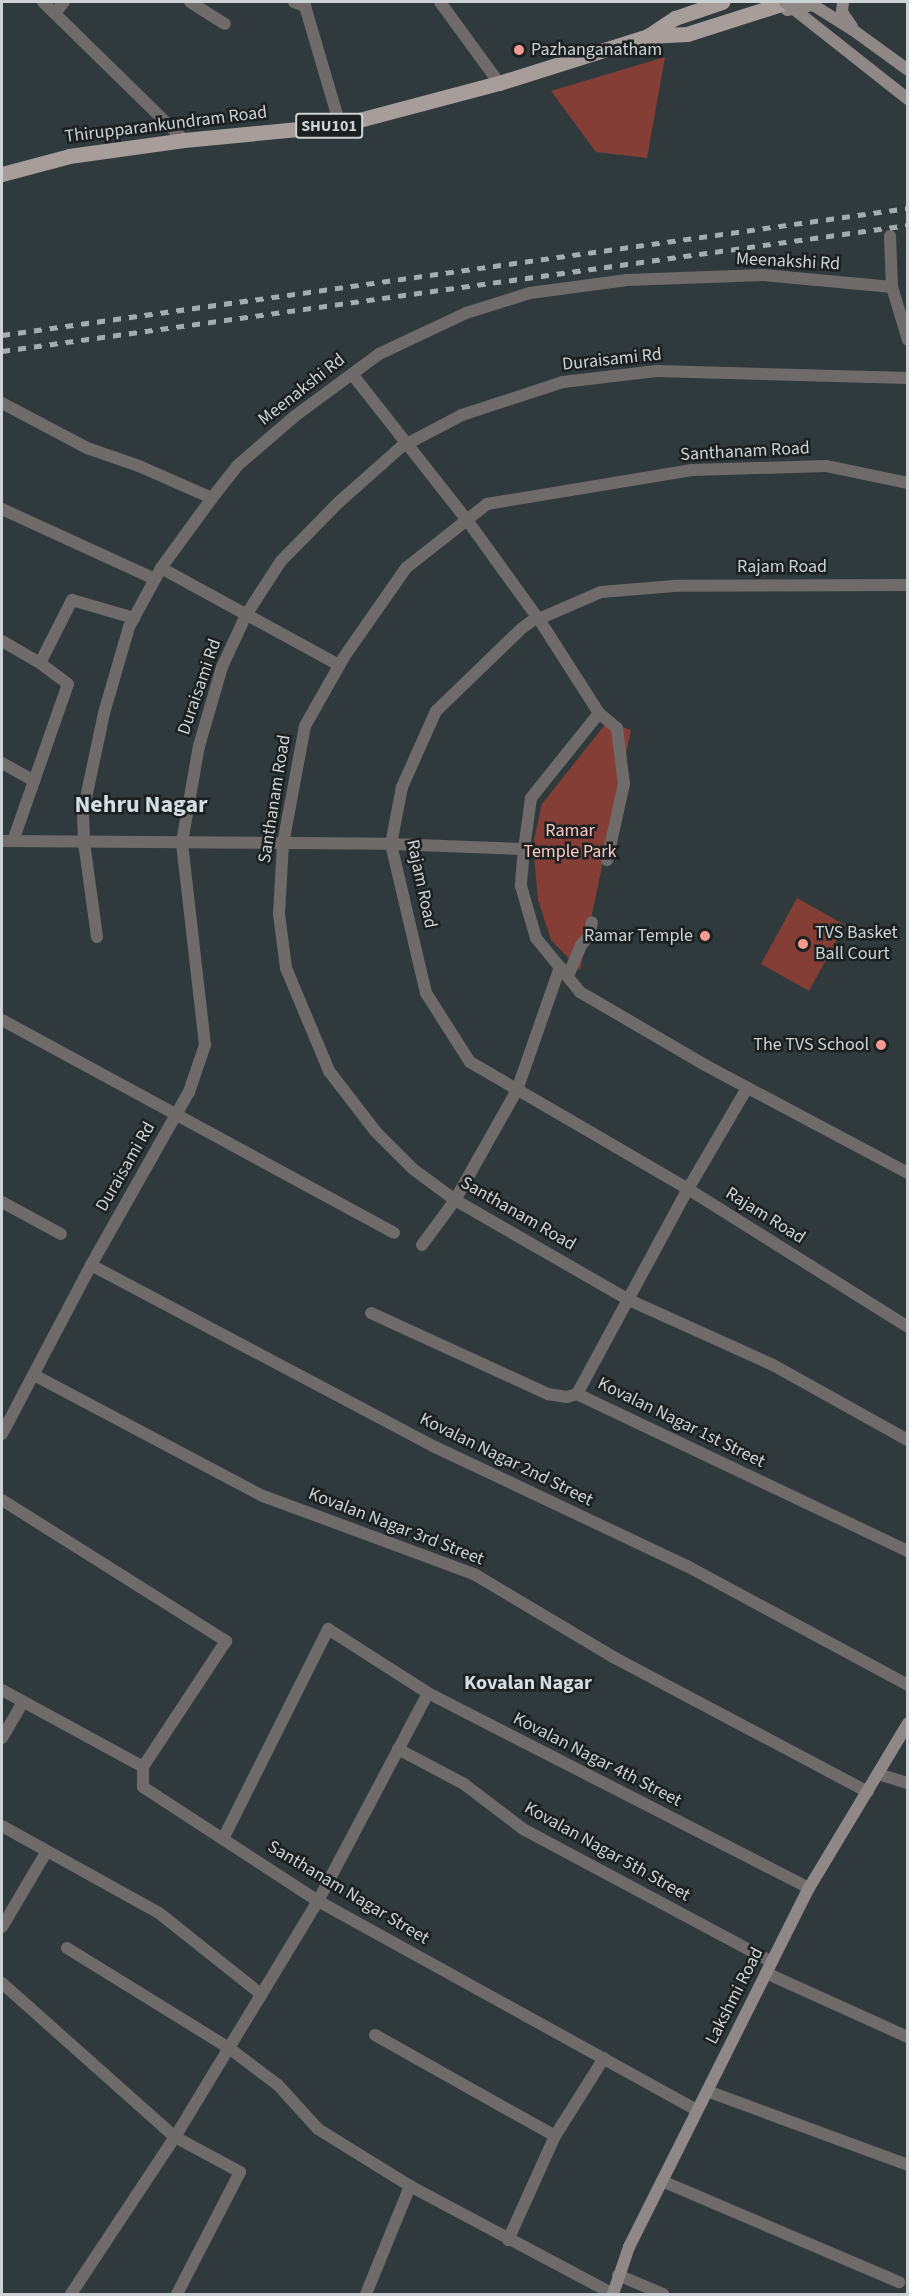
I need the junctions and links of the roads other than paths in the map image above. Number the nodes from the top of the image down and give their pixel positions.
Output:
1 (43, 2) edge
2 (64, 2) edge
3 (190, 2) edge
4 (294, 2) edge
5 (440, 2) edge
6 (719, 2) edge
7 (780, 2) edge
8 (843, 2) edge
9 (55, 13) junction
10 (225, 24) dead end
11 (853, 30) junction
12 (648, 36) junction
13 (908, 70) edge
14 (500, 83) junction
15 (908, 99) edge
16 (340, 124) junction
17 (184, 140) junction
18 (2, 174) edge
19 (890, 236) dead end
20 (892, 287) junction
21 (908, 340) edge
22 (352, 374) junction
23 (908, 378) edge
24 (2, 403) edge
25 (406, 444) junction
26 (908, 483) edge
27 (212, 498) junction
28 (2, 509) edge
29 (467, 520) junction
30 (158, 573) junction
31 (908, 585) edge
32 (246, 615) junction
33 (134, 618) junction
34 (538, 618) junction
35 (2, 641) edge
36 (40, 663) junction
37 (339, 665) junction
38 (599, 713) junction
39 (2, 763) edge
40 (34, 781) junction
41 (8, 841) edge
42 (84, 842) junction
43 (182, 842) junction
44 (283, 843) junction
45 (391, 844) junction
46 (524, 849) junction
47 (607, 860) dead end
48 (592, 921) dead end
49 (98, 937) dead end
50 (560, 967) junction
51 (2, 1020) edge
52 (747, 1088) junction
53 (517, 1090) junction
54 (177, 1116) junction
55 (908, 1173) edge
56 (688, 1189) junction
57 (455, 1200) junction
58 (2, 1202) edge
59 (394, 1233) dead end
60 (61, 1234) dead end
61 (422, 1245) dead end
62 (91, 1264) junction
63 (629, 1300) junction
64 (371, 1313) dead end
65 (908, 1327) edge
66 (34, 1375) junction
67 (577, 1394) junction
68 (2, 1434) edge
69 (908, 1440) edge
70 (2, 1500) edge
71 (908, 1551) edge
72 (908, 1685) edge
73 (2, 1690) edge
74 (428, 1693) junction
75 (23, 1702) junction
76 (908, 1723) edge
77 (2, 1738) edge
78 (398, 1749) junction
79 (143, 1767) junction
80 (878, 1774) junction
81 (908, 1783) edge
82 (868, 1792) junction
83 (2, 1826) edge
84 (223, 1839) junction
85 (47, 1851) junction
86 (809, 1888) junction
87 (318, 1901) junction
88 (2, 1927) edge
89 (67, 1948) dead end
90 (769, 1967) junction
91 (2, 1983) edge
92 (261, 1994) junction
93 (375, 2035) dead end
94 (908, 2037) edge
95 (229, 2048) junction
96 (604, 2058) junction
97 (707, 2091) junction
98 (697, 2110) junction
99 (555, 2136) junction
100 (175, 2137) junction
101 (908, 2164) edge
102 (662, 2181) junction
103 (410, 2186) junction
104 (508, 2240) junction
105 (618, 2275) junction
106 (899, 2282) dead end
107 (613, 2294) edge
108 (71, 2295) edge
109 (177, 2295) edge
110 (366, 2295) edge
111 (663, 2295) edge

1 - 9 street
2 - 9 street
3 - 10 street
4 - 16 street
5 - 14 street
6 - 12 main road, Thirupparankundram Road / SHU101
7 - 11 street
7 - 12 main road, Thirupparankundram Road / SHU101
7 - 15 street, bridge
8 - 11 street
9 - 17 street
11 - 13 street
12 - 14 main road, Thirupparankundram Road / SHU101
14 - 16 main road, Thirupparankundram Road / SHU101
16 - 17 main road, Thirupparankundram Road / SHU101
17 - 18 main road, Thirupparankundram Road / SHU101
19 - 20 street
20 - 21 street
20 - 22 street, Meenakshi Rd
22 - 25 street
22 - 27 street, Meenakshi Rd
23 - 25 street, Duraisami Rd
24 - 27 street
25 - 29 street
25 - 32 street, Duraisami Rd
26 - 29 street, Santhanam Road
27 - 30 street, Meenakshi Rd
28 - 30 street
29 - 34 street
29 - 37 street, Santhanam Road
30 - 32 street
30 - 33 street, Meenakshi Rd
31 - 34 street, Rajam Road
32 - 37 street
32 - 43 street, Duraisami Rd
33 - 36 street
33 - 42 street, Meenakshi Rd
34 - 38 street
34 - 45 street, Rajam Road
35 - 36 street
36 - 40 street
37 - 44 street, Santhanam Road
38 - 46 street
38 - 47 street
39 - 40 street
40 - 41 street
41 - 42 street
42 - 43 street
42 - 49 street, Meenakshi Rd
43 - 44 street
43 - 54 street, Duraisami Rd
44 - 45 street
44 - 57 street, Santhanam Road
45 - 46 street
45 - 53 street, Rajam Road
46 - 50 street
48 - 50 street
50 - 52 street
50 - 53 street
51 - 54 street
52 - 55 street
52 - 56 street
53 - 56 street, Rajam Road
53 - 57 street
54 - 59 street
54 - 62 street, Duraisami Rd
56 - 63 street
56 - 65 street, Rajam Road
57 - 61 street
57 - 63 street, Santhanam Road
58 - 60 street
62 - 66 street, Duraisami Rd
62 - 72 street, Kovalan Nagar 2nd Street
63 - 67 street
63 - 69 street, Santhanam Road
64 - 67 street, Kovalan Nagar 1st Street
66 - 68 street, Duraisami Rd
66 - 82 street, Kovalan Nagar 3rd Street
67 - 71 street, Kovalan Nagar 1st Street
70 - 79 street
73 - 75 street
74 - 78 street
74 - 84 street, Kovalan Nagar 4th Street
74 - 86 street, Kovalan Nagar 4th Street
75 - 77 street
75 - 79 street
76 - 80 street, Lakshmi Road
78 - 87 street
78 - 90 street, Kovalan Nagar 5th Street
79 - 84 street, Santhanam Nagar Street
80 - 81 street
80 - 82 street, Lakshmi Road
82 - 86 street, Lakshmi Road
83 - 85 street
84 - 87 street, Santhanam Nagar Street
85 - 88 street
85 - 92 street
86 - 90 street, Lakshmi Road
87 - 92 street
87 - 96 street, Santhanam Nagar Street
89 - 95 street
90 - 94 street, Kovalan Nagar 5th Street
90 - 97 street, Lakshmi Road
91 - 100 street
92 - 95 street
93 - 99 street
95 - 100 street
95 - 103 street
96 - 98 street, Santhanam Nagar Street
96 - 99 street
97 - 98 street, Lakshmi Road
97 - 101 street
98 - 102 street, Lakshmi Road
99 - 104 street
100 - 108 street
100 - 109 street
102 - 105 street, Lakshmi Road
102 - 106 street
103 - 104 street
103 - 110 street
104 - 107 street
105 - 107 street, Lakshmi Road
105 - 111 street

